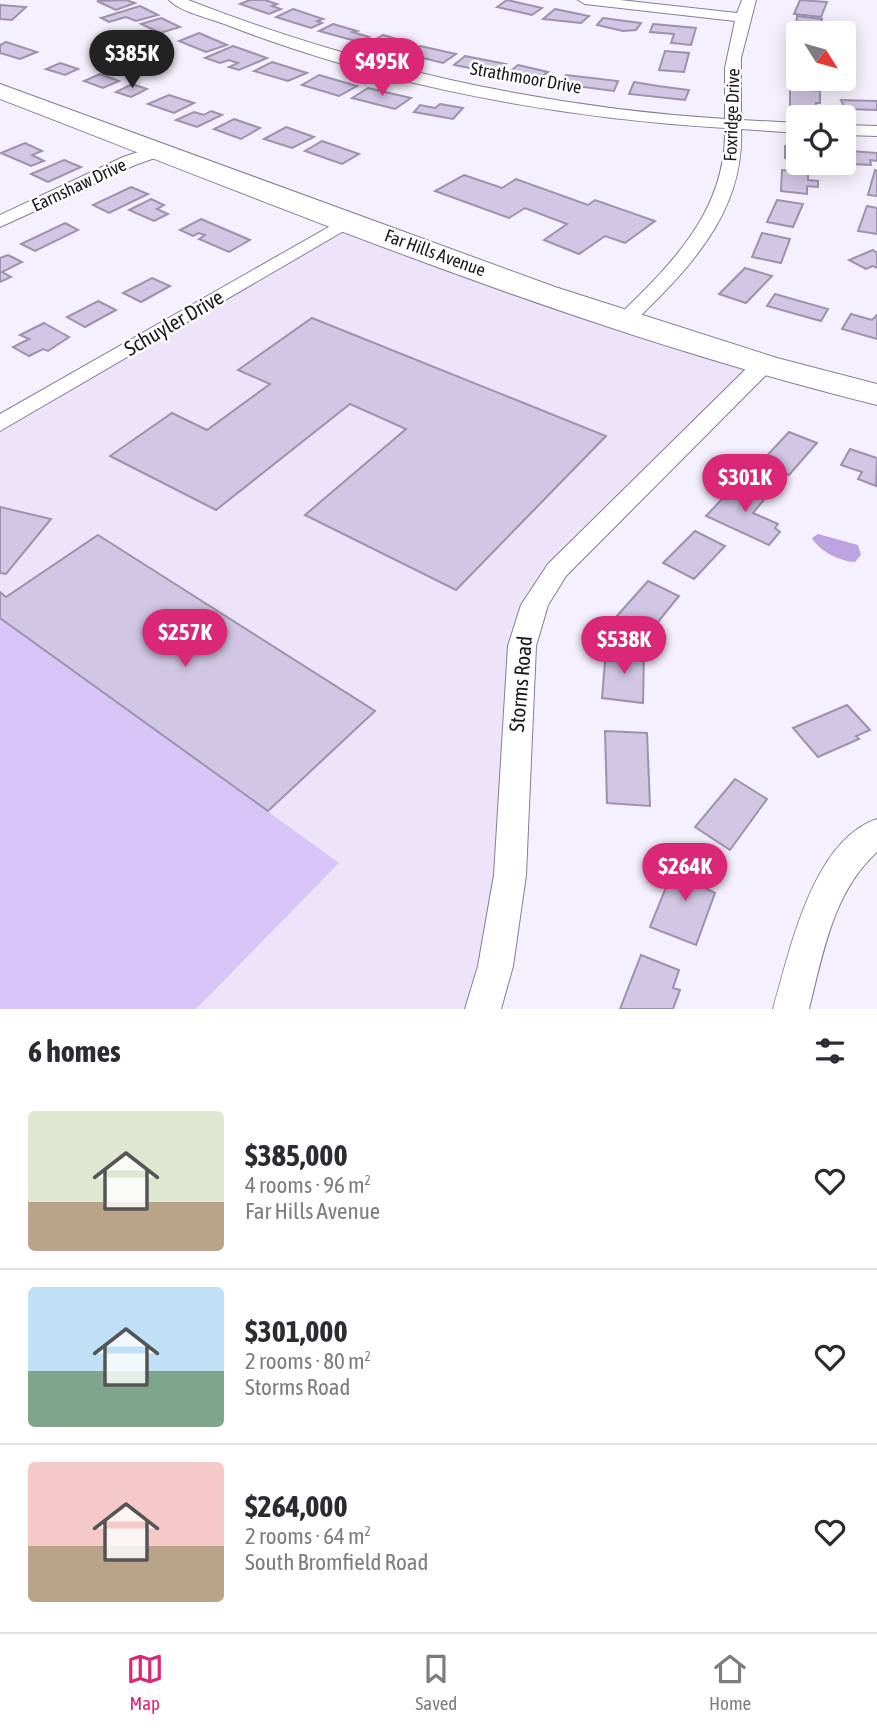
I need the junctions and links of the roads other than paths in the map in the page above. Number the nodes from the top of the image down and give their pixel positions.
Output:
1 (176, 0) edge
2 (585, 0) edge
3 (748, 0) edge
4 (741, 18) junction
5 (0, 91) edge
6 (734, 124) junction
7 (786, 127) edge
8 (856, 130) edge
9 (877, 131) edge
10 (160, 150) junction
11 (348, 221) junction
12 (0, 222) edge
13 (625, 321) junction
14 (762, 366) junction
15 (877, 395) edge
16 (0, 425) edge
17 (877, 832) edge
18 (483, 1009) edge
19 (791, 1009) edge

1 - 6 street, Strathmoor Drive
2 - 4 street
3 - 4 street, Foxridge Drive
4 - 6 street, Foxridge Drive
5 - 10 main road, Far Hills Avenue
6 - 7 street, Strathmoor Drive
6 - 13 street, Foxridge Drive
8 - 9 street
10 - 11 main road, Far Hills Avenue
10 - 12 street, Earnshaw Drive
11 - 13 main road, Far Hills Avenue
11 - 16 street, Schuyler Drive
13 - 14 main road, Far Hills Avenue
14 - 15 main road, Far Hills Avenue
14 - 18 street, Storms Road
17 - 19 street

